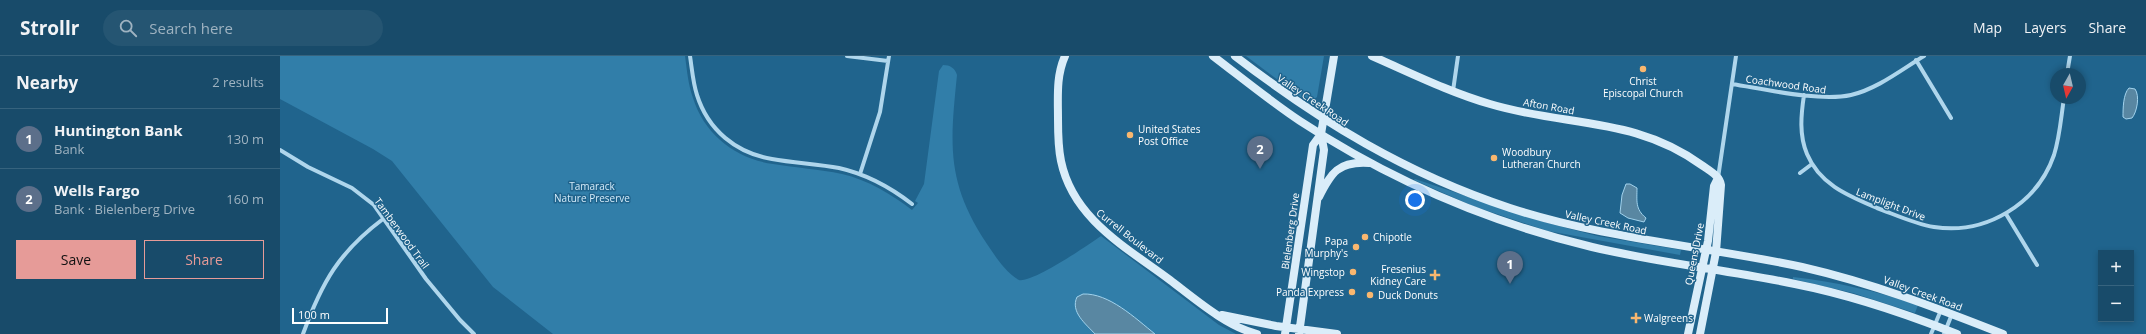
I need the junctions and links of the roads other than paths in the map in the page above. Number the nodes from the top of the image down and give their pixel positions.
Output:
1 (690, 56) edge
2 (847, 56) edge
3 (889, 56) edge
4 (1065, 56) edge
5 (1213, 56) edge
6 (1236, 56) edge
7 (1334, 56) edge
8 (1372, 56) edge
9 (1458, 56) edge
10 (1736, 56) edge
11 (1924, 56) edge
12 (2070, 56) edge
13 (1916, 60) junction
14 (888, 61) junction
15 (2068, 68) edge
16 (1732, 84) junction
17 (1453, 91) junction
18 (1804, 95) junction
19 (2063, 104) edge
20 (1951, 118) dead end
21 (1324, 120) junction
22 (1321, 134) junction
23 (280, 150) edge
24 (1373, 164) junction
25 (1812, 164) junction
26 (1800, 173) dead end
27 (860, 174) junction
28 (1718, 178) junction
29 (1316, 203) junction
30 (912, 204) dead end
31 (2006, 214) junction
32 (384, 219) junction
33 (1706, 251) junction
34 (1716, 252) junction
35 (2037, 265) dead end
36 (1702, 267) junction
37 (1713, 269) junction
38 (1941, 310) junction
39 (1218, 314) junction
40 (1952, 314) junction
41 (1935, 325) junction
42 (1286, 331) edge
43 (1299, 332) edge
44 (1945, 332) edge
45 (303, 334) edge
46 (474, 334) edge
47 (1256, 334) edge
48 (1337, 334) edge
49 (1688, 334) edge
50 (1700, 334) edge
51 (1931, 334) edge
52 (1957, 334) edge
53 (2003, 334) edge

1 - 27 street
2 - 14 street
3 - 14 street
4 - 39 main road, Currell Boulevard
5 - 22 main road
6 - 21 main road, Valley Creek Road
7 - 21 main road, Bielenberg Drive
8 - 17 main road, Afton Road
9 - 17 street
10 - 16 street, Queens Drive
11 - 13 street, Coachwood Road
12 - 15 street
13 - 18 street, Coachwood Road
13 - 20 street
14 - 27 street
16 - 18 street, Coachwood Road
16 - 28 street, Queens Drive
17 - 28 main road, Afton Road
18 - 25 street, Lamplight Drive
19 - 31 street, Lamplight Drive
21 - 22 main road, Bielenberg Drive
21 - 33 main road, Valley Creek Road
22 - 24 main road
22 - 29 main road, Bielenberg Drive
22 - 42 main road, Bielenberg Drive
23 - 32 street, Tamberwood Trail
24 - 29 main road
24 - 36 main road
25 - 26 street
25 - 31 street, Lamplight Drive
27 - 30 street
28 - 33 main road, Queens Drive
28 - 34 main road, Queens Drive
29 - 43 main road, Bielenberg Drive
31 - 35 street
32 - 45 street
32 - 46 street, Tamberwood Trail
33 - 34 main road, Valley Creek Road
33 - 36 main road, Queens Drive
34 - 37 main road, Queens Drive
34 - 38 main road, Valley Creek Road
36 - 37 main road
36 - 49 main road, Queens Drive
37 - 41 main road
37 - 50 main road, Queens Drive
38 - 40 main road, Valley Creek Road
38 - 41 street
39 - 42 main road, Currell Boulevard
39 - 47 main road, Currell Boulevard
40 - 44 street
40 - 53 main road, Valley Creek Road
41 - 44 main road
41 - 51 street
42 - 43 main road, Currell Boulevard
43 - 48 main road, Currell Boulevard
44 - 52 main road

